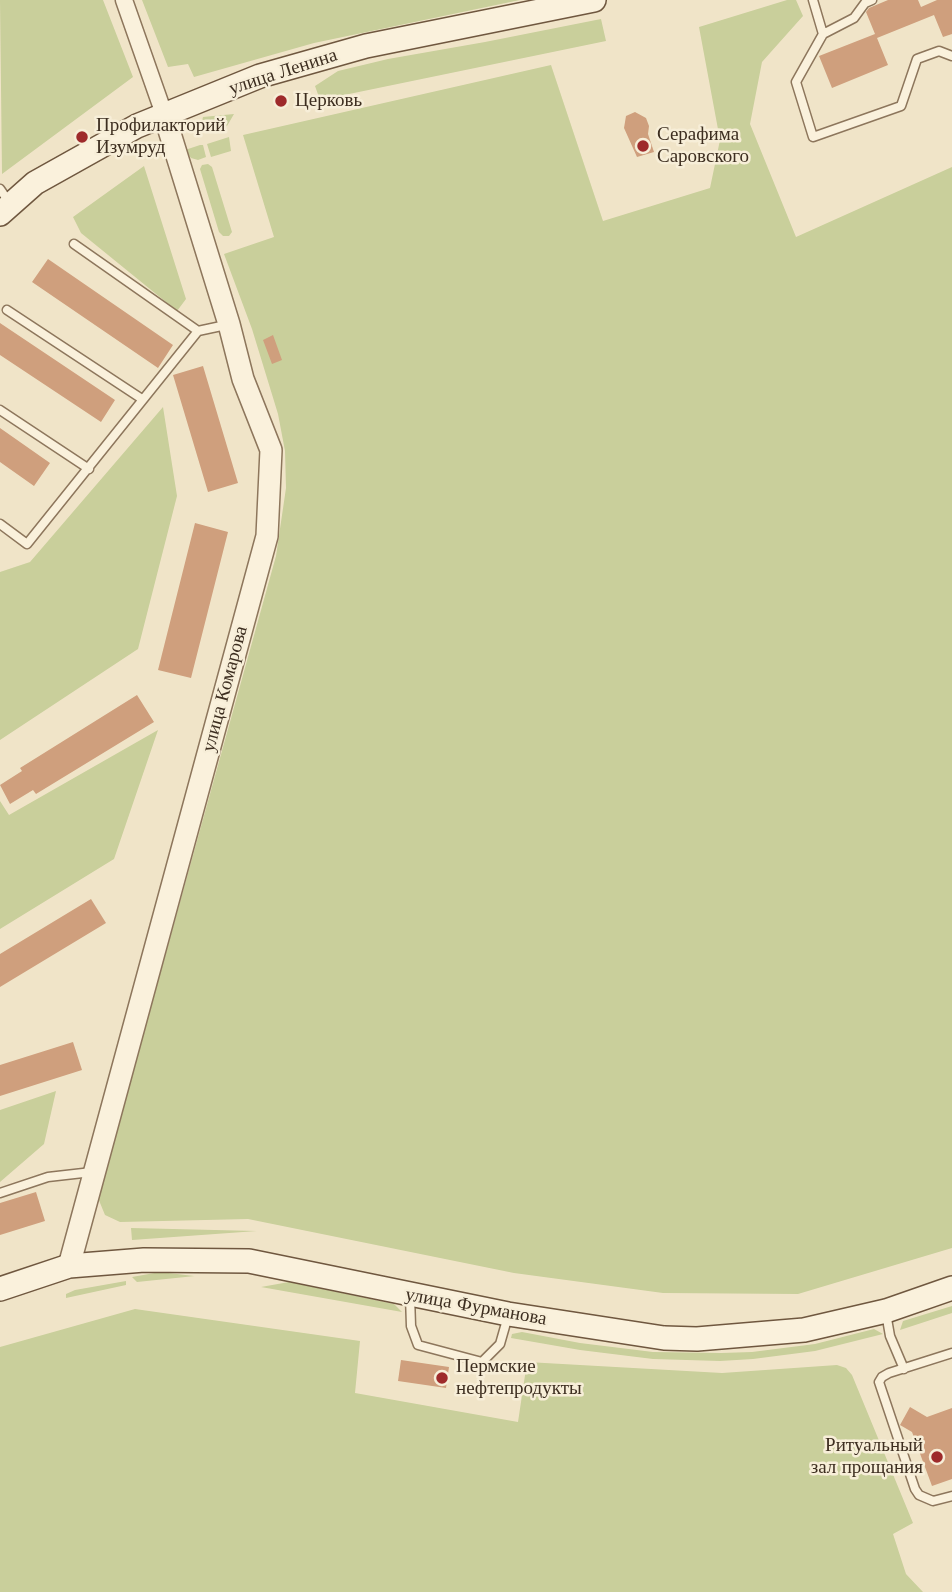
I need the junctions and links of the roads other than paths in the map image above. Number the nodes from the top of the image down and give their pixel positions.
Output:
1 (124, 0) edge
2 (594, 0) edge
3 (813, 0) edge
4 (872, 0) edge
5 (823, 34) junction
6 (952, 56) edge
7 (164, 114) junction
8 (4, 202) edge
9 (74, 244) dead end
10 (7, 310) dead end
11 (229, 324) junction
12 (198, 331) junction
13 (142, 399) junction
14 (0, 410) edge
15 (89, 469) junction
16 (0, 524) edge
17 (94, 1172) junction
18 (0, 1193) edge
19 (69, 1266) junction
20 (952, 1288) edge
21 (0, 1289) edge
22 (410, 1296) junction
23 (886, 1311) junction
24 (508, 1314) junction
25 (952, 1353) edge
26 (904, 1369) junction
27 (952, 1496) edge

1 - 7 street
2 - 7 main road, улица Ленина
3 - 5 lane
4 - 5 lane
5 - 6 lane
7 - 8 main road, улица Ленина
7 - 11 street, улица Комарова
9 - 12 lane
10 - 13 lane
11 - 12 lane
11 - 17 street, улица Комарова
12 - 13 lane
13 - 15 lane
14 - 15 lane
15 - 16 lane
17 - 18 lane
17 - 19 street, улица Комарова
19 - 21 main road, улица Фурманова
19 - 22 main road, улица Фурманова
20 - 23 main road, улица Фурманова
22 - 24 main road, улица Фурманова
22 - 24 lane
23 - 24 main road, улица Фурманова
23 - 26 lane
25 - 26 lane
26 - 27 lane

